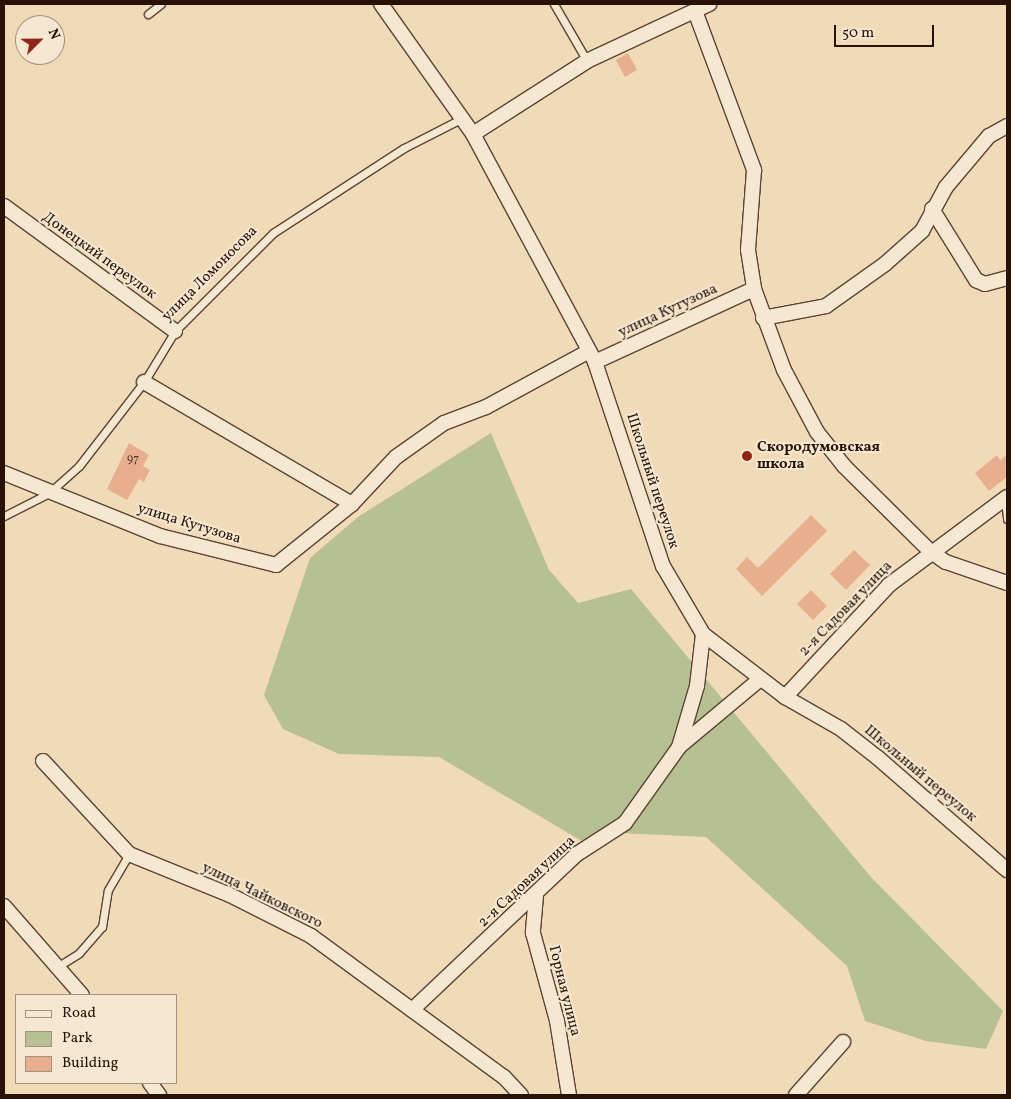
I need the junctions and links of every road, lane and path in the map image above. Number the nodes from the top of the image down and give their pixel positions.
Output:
1 (161, 4) edge
2 (381, 4) edge
3 (554, 4) edge
4 (704, 6) edge
5 (148, 14) dead end
6 (587, 61) junction
7 (461, 119) junction
8 (1007, 126) edge
9 (473, 134) junction
10 (4, 206) edge
11 (932, 209) junction
12 (1007, 278) edge
13 (754, 289) junction
14 (763, 318) junction
15 (175, 331) junction
16 (592, 357) junction
17 (144, 382) junction
18 (4, 473) edge
19 (49, 493) junction
20 (1006, 498) edge
21 (352, 504) junction
22 (4, 516) edge
23 (1007, 519) edge
24 (930, 551) junction
25 (1007, 583) edge
26 (702, 634) junction
27 (760, 679) junction
28 (785, 697) junction
29 (679, 747) junction
30 (43, 761) dead end
31 (130, 854) junction
32 (1007, 870) edge
33 (536, 896) junction
34 (4, 906) edge
35 (57, 967) junction
36 (81, 994) edge
37 (412, 1010) junction
38 (843, 1042) dead end
39 (151, 1084) edge
40 (159, 1095) edge
41 (521, 1095) edge
42 (569, 1095) edge
43 (796, 1095) edge

1 - 5 lane
2 - 7 street, Школьный переулок
3 - 6 lane
4 - 6 street
4 - 13 street
6 - 9 street
7 - 9 street, Школьный переулок
7 - 15 lane, улица Ломоносова
8 - 11 street
9 - 16 street, Школьный переулок
10 - 15 street, Донецкий переулок
11 - 12 street
11 - 14 street
13 - 14 street
13 - 16 street, улица Кутузова
14 - 24 street
15 - 17 lane, улица Ломоносова
16 - 21 street, улица Кутузова
16 - 26 street, Школьный переулок
17 - 19 lane, улица Ломоносова
17 - 21 street
18 - 19 street, улица Кутузова
19 - 21 street, улица Кутузова
19 - 22 lane, улица Ломоносова
20 - 23 lane
20 - 24 street, 2-я Садовая улица
24 - 25 street
24 - 28 street, 2-я Садовая улица
26 - 27 street, Школьный переулок
26 - 29 street, 2-я Садовая улица
27 - 28 street, Школьный переулок
27 - 29 street
28 - 32 street, Школьный переулок
29 - 33 street, 2-я Садовая улица
30 - 31 street, улица Чайковского
31 - 35 lane
31 - 37 street, улица Чайковского
33 - 37 street, 2-я Садовая улица
33 - 42 street, Горная улица
34 - 35 street
35 - 36 street
37 - 41 street, улица Чайковского
38 - 43 street
39 - 40 street

